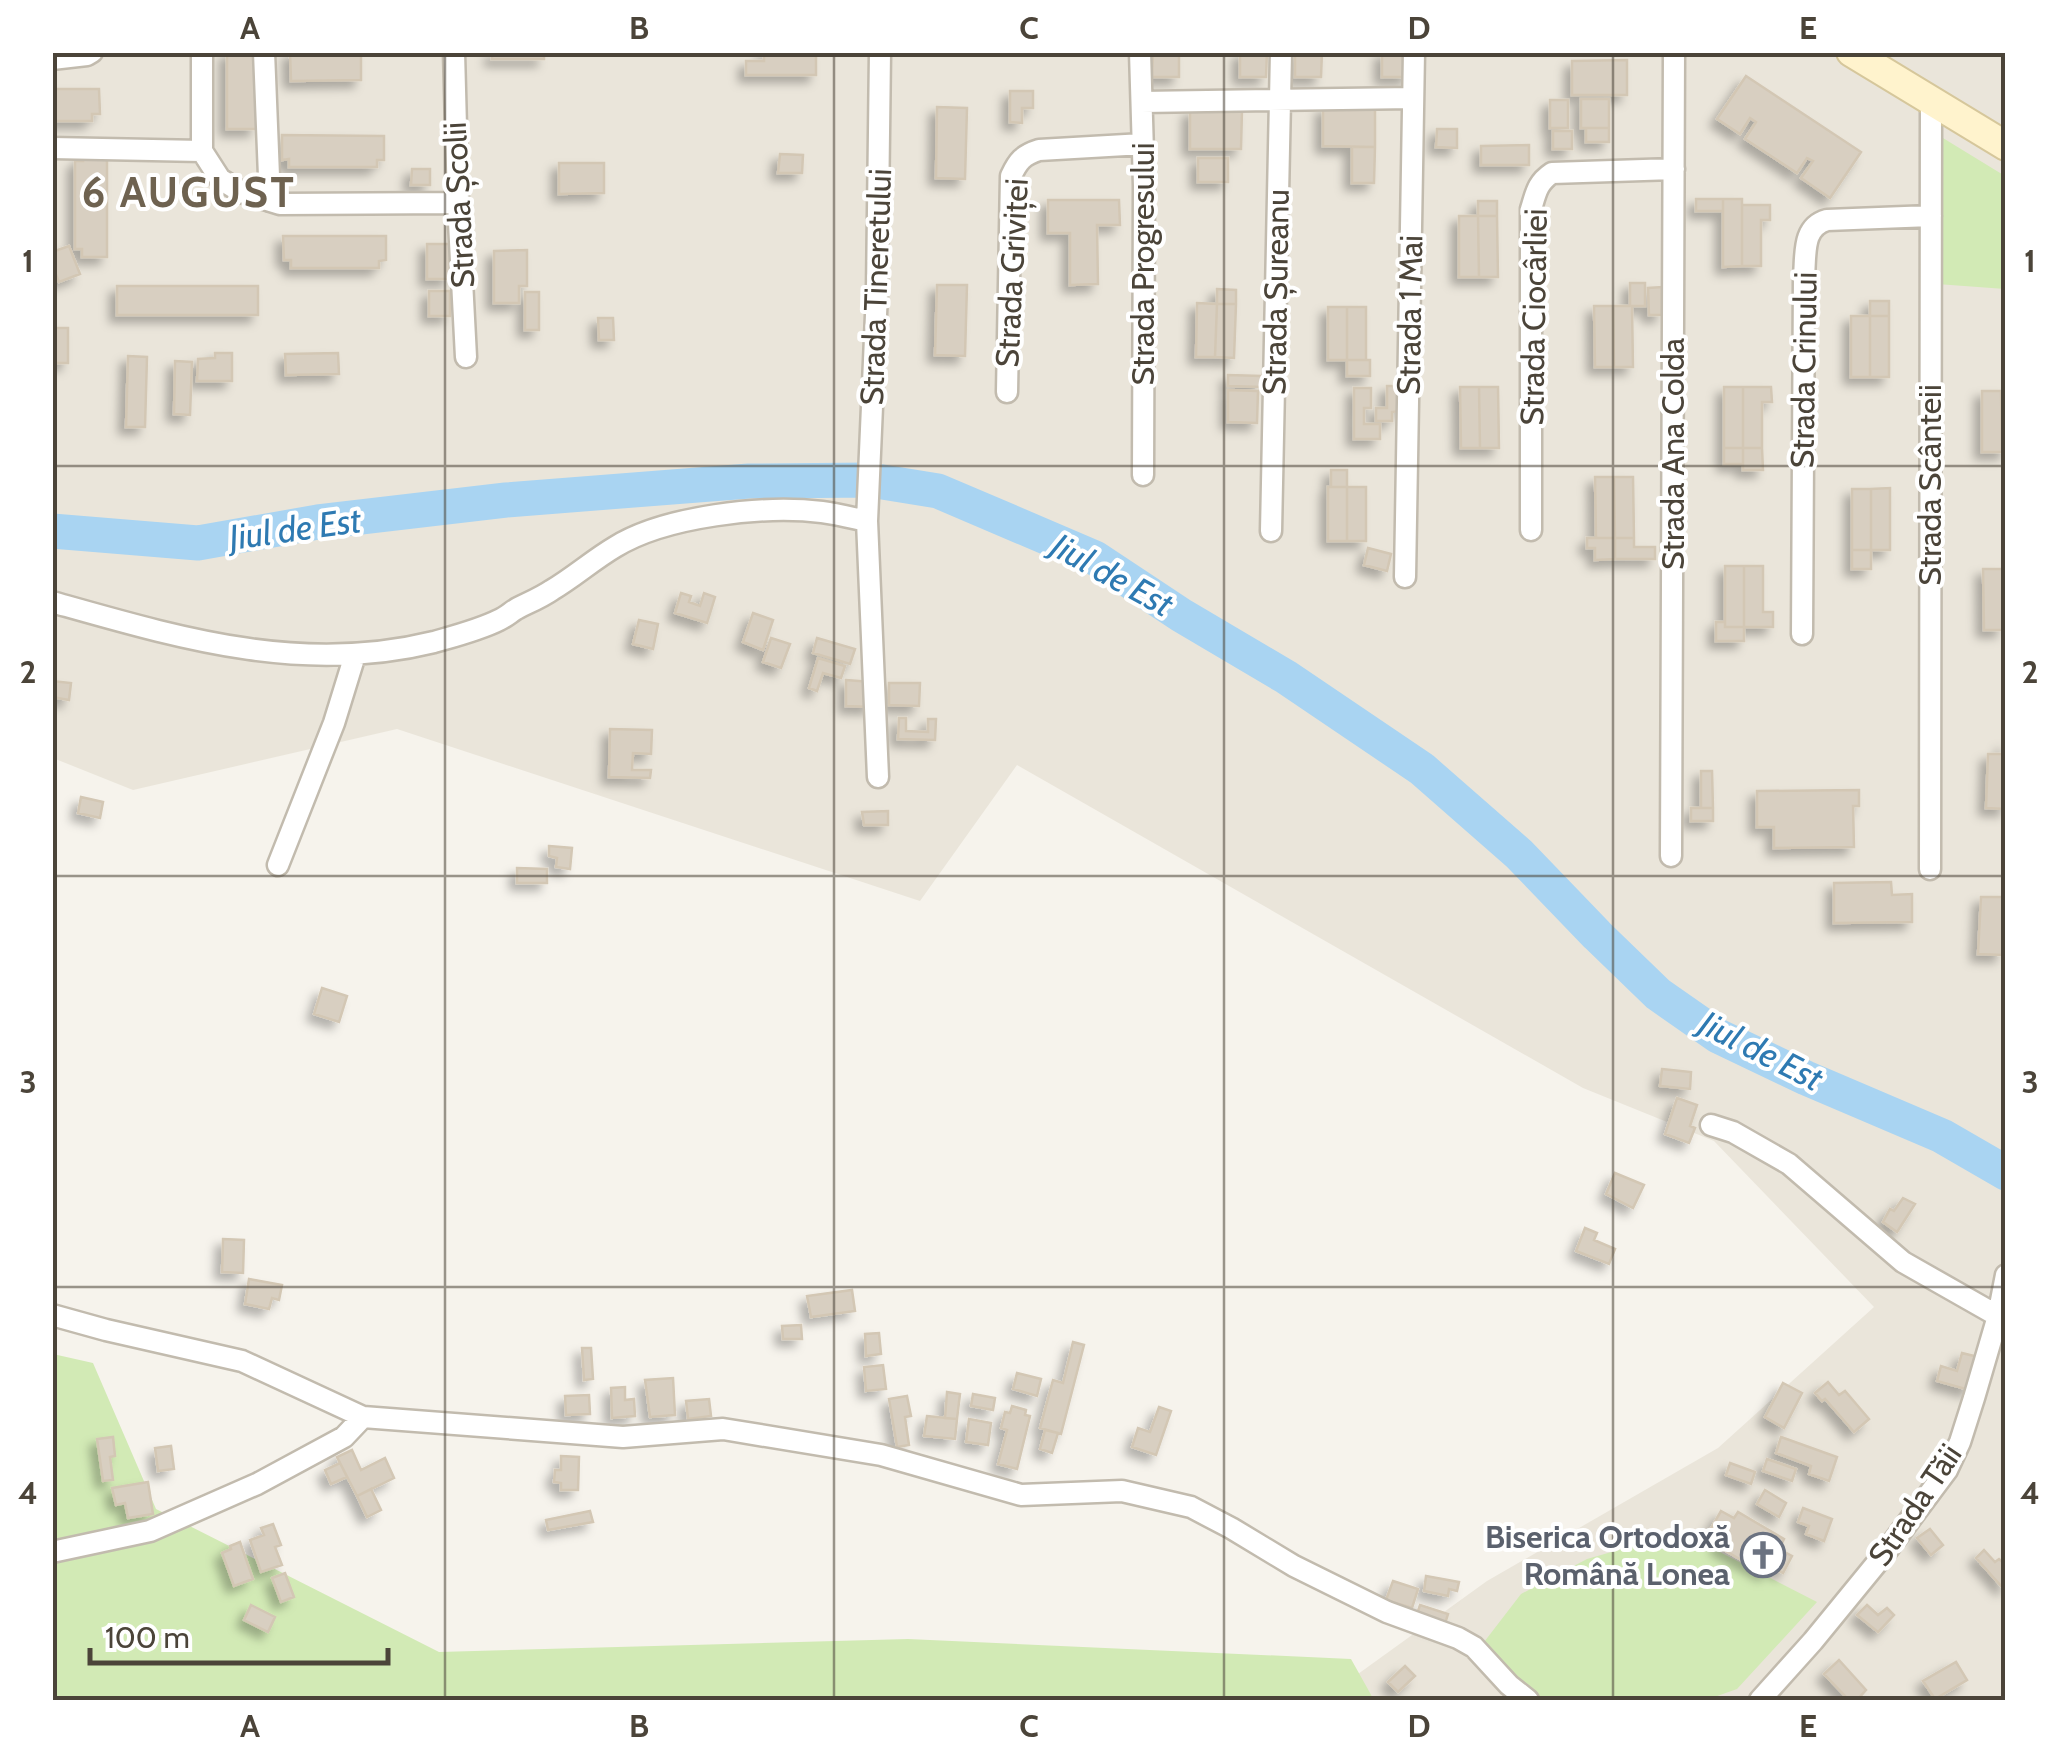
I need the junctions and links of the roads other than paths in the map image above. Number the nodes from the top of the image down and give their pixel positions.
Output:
1 (92, 52) edge
2 (202, 52) edge
3 (264, 52) edge
4 (454, 52) edge
5 (880, 52) edge
6 (1140, 52) edge
7 (1280, 52) edge
8 (1414, 52) edge
9 (1674, 52) edge
10 (1851, 52) edge
11 (52, 59) edge
12 (1413, 98) junction
13 (1281, 100) junction
14 (1931, 101) junction
15 (1142, 102) junction
16 (1143, 144) junction
17 (2006, 146) edge
18 (52, 148) edge
19 (202, 151) junction
20 (1674, 169) junction
21 (270, 201) junction
22 (458, 203) junction
23 (1931, 216) junction
24 (466, 357) dead end
25 (1007, 392) dead end
26 (1143, 476) dead end
27 (868, 513) junction
28 (1531, 530) dead end
29 (1271, 531) dead end
30 (1405, 577) dead end
31 (52, 602) edge
32 (1802, 634) dead end
33 (356, 655) junction
34 (878, 776) dead end
35 (1671, 856) dead end
36 (278, 865) dead end
37 (1930, 869) dead end
38 (1711, 1125) dead end
39 (2006, 1275) edge
40 (52, 1315) edge
41 (1998, 1316) junction
42 (363, 1417) junction
43 (52, 1552) edge
44 (1528, 1700) edge
45 (1760, 1700) edge

1 - 11 street
2 - 19 street
3 - 21 street
4 - 22 street, Strada Școlii
5 - 27 street, Strada Tineretului
6 - 15 street, Strada Progresului
7 - 13 street, Strada Șureanu
8 - 12 street, Strada 1 Mai
9 - 20 street, Strada Ana Colda
10 - 14 main road
12 - 13 street
12 - 30 street, Strada 1 Mai
13 - 15 street
13 - 29 street, Strada Șureanu
14 - 17 main road
14 - 23 street, Strada Scânteii
15 - 16 street, Strada Progresului
16 - 25 street, Strada Griviței
16 - 26 street, Strada Progresului
18 - 19 street
19 - 21 street
20 - 28 street, Strada Ciocârliei
20 - 35 street, Strada Ana Colda
21 - 22 street
22 - 24 street, Strada Școlii
23 - 32 street, Strada Crinului
23 - 37 street, Strada Scânteii
27 - 33 street
27 - 34 street, Strada Tineretului
31 - 33 street
33 - 36 street
38 - 41 street
39 - 41 street, Strada Tăii
40 - 42 street
41 - 45 street, Strada Tăii
42 - 43 street
42 - 44 street

